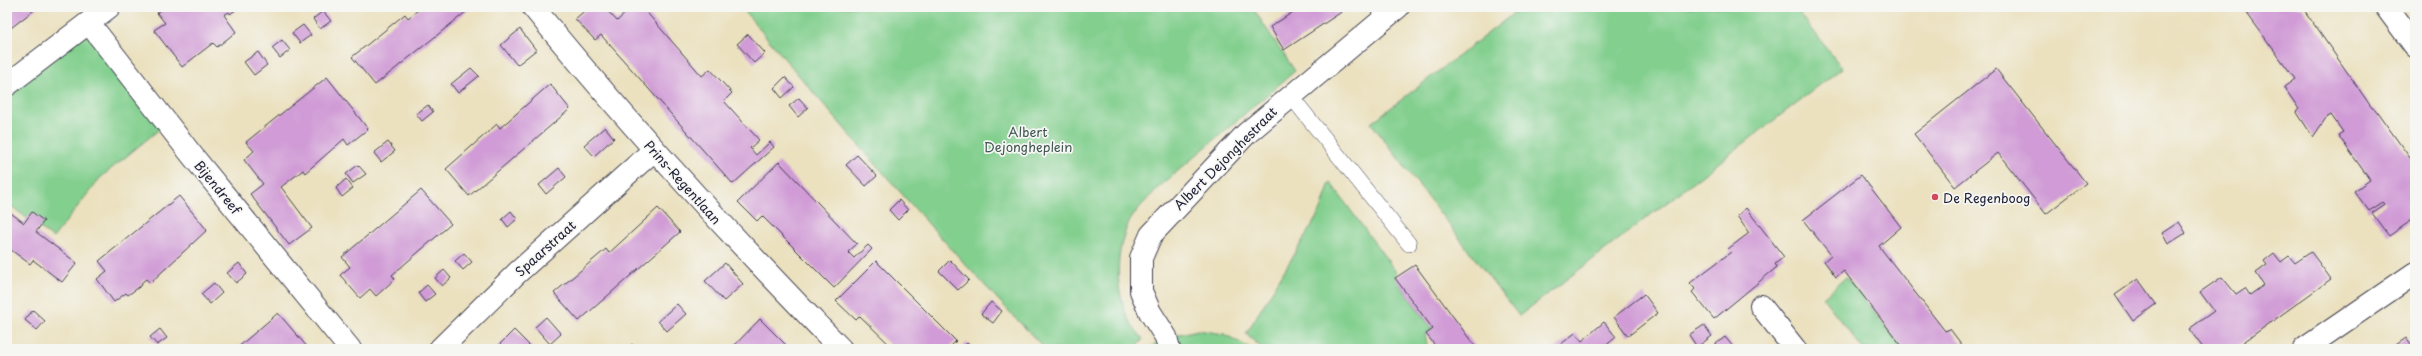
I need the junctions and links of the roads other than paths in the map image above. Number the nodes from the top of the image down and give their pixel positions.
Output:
1 (109, 7) edge
2 (533, 7) edge
3 (1398, 7) edge
4 (2386, 7) edge
5 (89, 23) junction
6 (2415, 46) edge
7 (7, 85) edge
8 (1290, 95) junction
9 (654, 150) junction
10 (1409, 244) dead end
11 (2415, 273) edge
12 (1761, 306) dead end
13 (350, 349) edge
14 (440, 349) edge
15 (841, 349) edge
16 (1169, 349) edge
17 (1795, 349) edge
18 (2304, 349) edge

1 - 5 street
2 - 9 street, Prins-Regentlaan
3 - 8 street, Albert Dejonghestraat
4 - 6 street
5 - 7 street
5 - 13 street, Bijendreef
8 - 10 lane
8 - 16 street, Albert Dejonghestraat
9 - 14 street, Spaarstraat
9 - 15 street, Prins-Regentlaan
11 - 18 street
12 - 17 street

